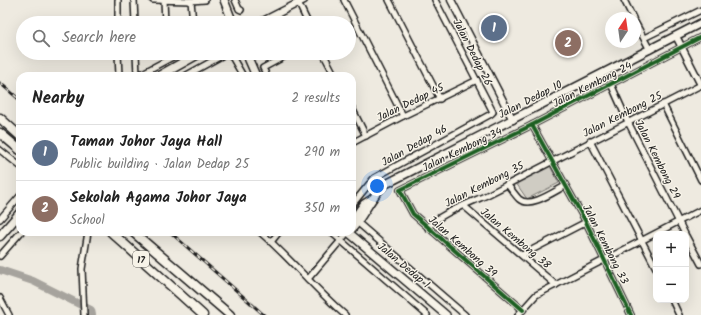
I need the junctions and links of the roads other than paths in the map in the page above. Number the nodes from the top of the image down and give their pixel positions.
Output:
1 (118, 0) edge
2 (134, 0) edge
3 (153, 0) edge
4 (164, 0) edge
5 (205, 0) edge
6 (224, 0) edge
7 (235, 0) edge
8 (344, 0) edge
9 (389, 0) edge
10 (436, 0) edge
11 (452, 0) edge
12 (624, 0) edge
13 (191, 1) junction
14 (300, 1) edge
15 (241, 10) dead end
16 (701, 10) edge
17 (630, 12) edge
18 (118, 16) edge
19 (135, 16) edge
20 (165, 16) edge
21 (192, 16) edge
22 (230, 16) edge
23 (272, 16) edge
24 (305, 16) edge
25 (352, 16) edge
26 (701, 23) edge
27 (356, 24) edge
28 (641, 33) edge
29 (676, 36) junction
30 (701, 37) edge
31 (644, 38) junction
32 (682, 47) junction
33 (650, 50) junction
34 (118, 60) edge
35 (136, 60) edge
36 (187, 60) edge
37 (214, 60) edge
38 (234, 60) edge
39 (249, 60) edge
40 (278, 60) edge
41 (327, 60) edge
42 (166, 61) edge
43 (119, 72) edge
44 (137, 72) edge
45 (145, 72) edge
46 (166, 72) edge
47 (192, 72) edge
48 (241, 72) edge
49 (254, 72) edge
50 (265, 72) edge
51 (333, 72) edge
52 (476, 80) junction
53 (610, 84) junction
54 (701, 85) edge
55 (440, 99) junction
56 (663, 104) junction
57 (493, 112) joint
58 (403, 116) junction
59 (0, 118) edge
60 (356, 118) edge
61 (513, 120) junction
62 (628, 122) junction
63 (532, 125) junction
64 (16, 132) edge
65 (0, 133) edge
66 (366, 136) junction
67 (590, 141) junction
68 (356, 142) edge
69 (16, 147) edge
70 (0, 150) edge
71 (552, 161) junction
72 (16, 163) edge
73 (701, 180) edge
74 (507, 184) junction
75 (566, 186) junction
76 (400, 190) joint
77 (356, 200) edge
78 (16, 201) edge
79 (464, 206) junction
80 (701, 210) edge
81 (356, 216) edge
82 (16, 218) edge
83 (0, 219) edge
84 (356, 221) edge
85 (678, 221) junction
86 (586, 222) junction
87 (428, 228) junction
88 (684, 231) edge
89 (0, 236) edge
90 (18, 236) edge
91 (87, 236) edge
92 (115, 236) edge
93 (138, 236) edge
94 (264, 236) edge
95 (276, 236) edge
96 (336, 236) edge
97 (344, 236) edge
98 (354, 236) edge
99 (340, 240) junction
100 (642, 240) junction
101 (689, 241) edge
102 (271, 242) junction
103 (522, 255) junction
104 (0, 256) edge
105 (604, 260) junction
106 (701, 264) edge
107 (656, 267) edge
108 (308, 279) junction
109 (556, 285) junction
110 (0, 298) edge
111 (673, 303) edge
112 (523, 310) junction
113 (84, 314) edge
114 (9, 315) edge
115 (203, 315) edge
116 (230, 315) edge
117 (345, 315) edge
118 (427, 315) edge
119 (446, 315) edge
120 (465, 315) edge
121 (518, 315) edge
122 (631, 315) edge
123 (679, 315) edge

1 - 18 street
2 - 19 street
3 - 4 street
4 - 13 street
4 - 20 street
5 - 13 street
6 - 22 main road
7 - 15 street
8 - 25 street
9 - 55 street
10 - 52 street, Jalan Dedap 26
11 - 61 street
12 - 17 street
13 - 21 street
14 - 23 street
14 - 24 street
16 - 31 street
26 - 29 main road, Jalan Dedap 10
27 - 58 street
28 - 31 street
29 - 32 street
29 - 33 main road, Jalan Dedap 10
30 - 32 street, Jalan Kembong 24
31 - 33 street
32 - 53 street, Jalan Kembong 24
32 - 54 street
33 - 61 main road, Jalan Dedap 10
34 - 43 street
35 - 44 street
36 - 46 main road
37 - 47 street
38 - 48 street
39 - 49 main road
40 - 50 street
41 - 51 street
42 - 45 street
52 - 55 street, Jalan Dedap 45
52 - 57 street, Jalan Dedap 26
53 - 62 street, Jalan Kembong 29
53 - 63 street, Jalan Kembong 24
54 - 56 street, Jalan Kembong 25
55 - 58 street, Jalan Dedap 45
56 - 62 street, Jalan Kembong 25
56 - 73 street
57 - 77 street, Jalan Dedap 46
58 - 66 street, Jalan Dedap 45
59 - 64 main road
60 - 66 street
61 - 81 main road, Jalan Dedap 10
62 - 67 street, Jalan Kembong 25
62 - 85 street, Jalan Kembong 29
63 - 71 street, Jalan Kembong 33
63 - 76 street, Jalan Kembong 34
65 - 69 main road
66 - 68 street, Jalan Dedap 45
67 - 71 street, Jalan Kembong 25
67 - 100 street
70 - 72 street
71 - 74 street, Jalan Kembong 35
71 - 75 street, Jalan Kembong 33
74 - 75 street
74 - 79 street, Jalan Kembong 35
75 - 86 street, Jalan Kembong 33
76 - 87 street, Jalan Kembong 39
78 - 83 street
79 - 87 street, Jalan Kembong 35
79 - 103 street, Jalan Kembong 38
80 - 85 street
82 - 89 main road
84 - 120 street
85 - 88 street, Jalan Kembong 29
85 - 100 street
86 - 103 street
86 - 105 street, Jalan Kembong 33
87 - 112 street, Jalan Kembong 39
90 - 104 street
91 - 113 street
92 - 115 main road, 17
93 - 116 main road, 17
94 - 102 street
95 - 102 street
96 - 99 street
97 - 99 street
98 - 119 main road, Jalan Dedap 1
99 - 108 street
99 - 118 street
100 - 105 street
100 - 107 street
101 - 106 street, Jalan Kembong 29
102 - 108 street
103 - 109 street, Jalan Kembong 38
105 - 109 street
105 - 122 street, Jalan Kembong 33
108 - 117 street
109 - 112 street
110 - 114 street
111 - 123 street
112 - 121 street

